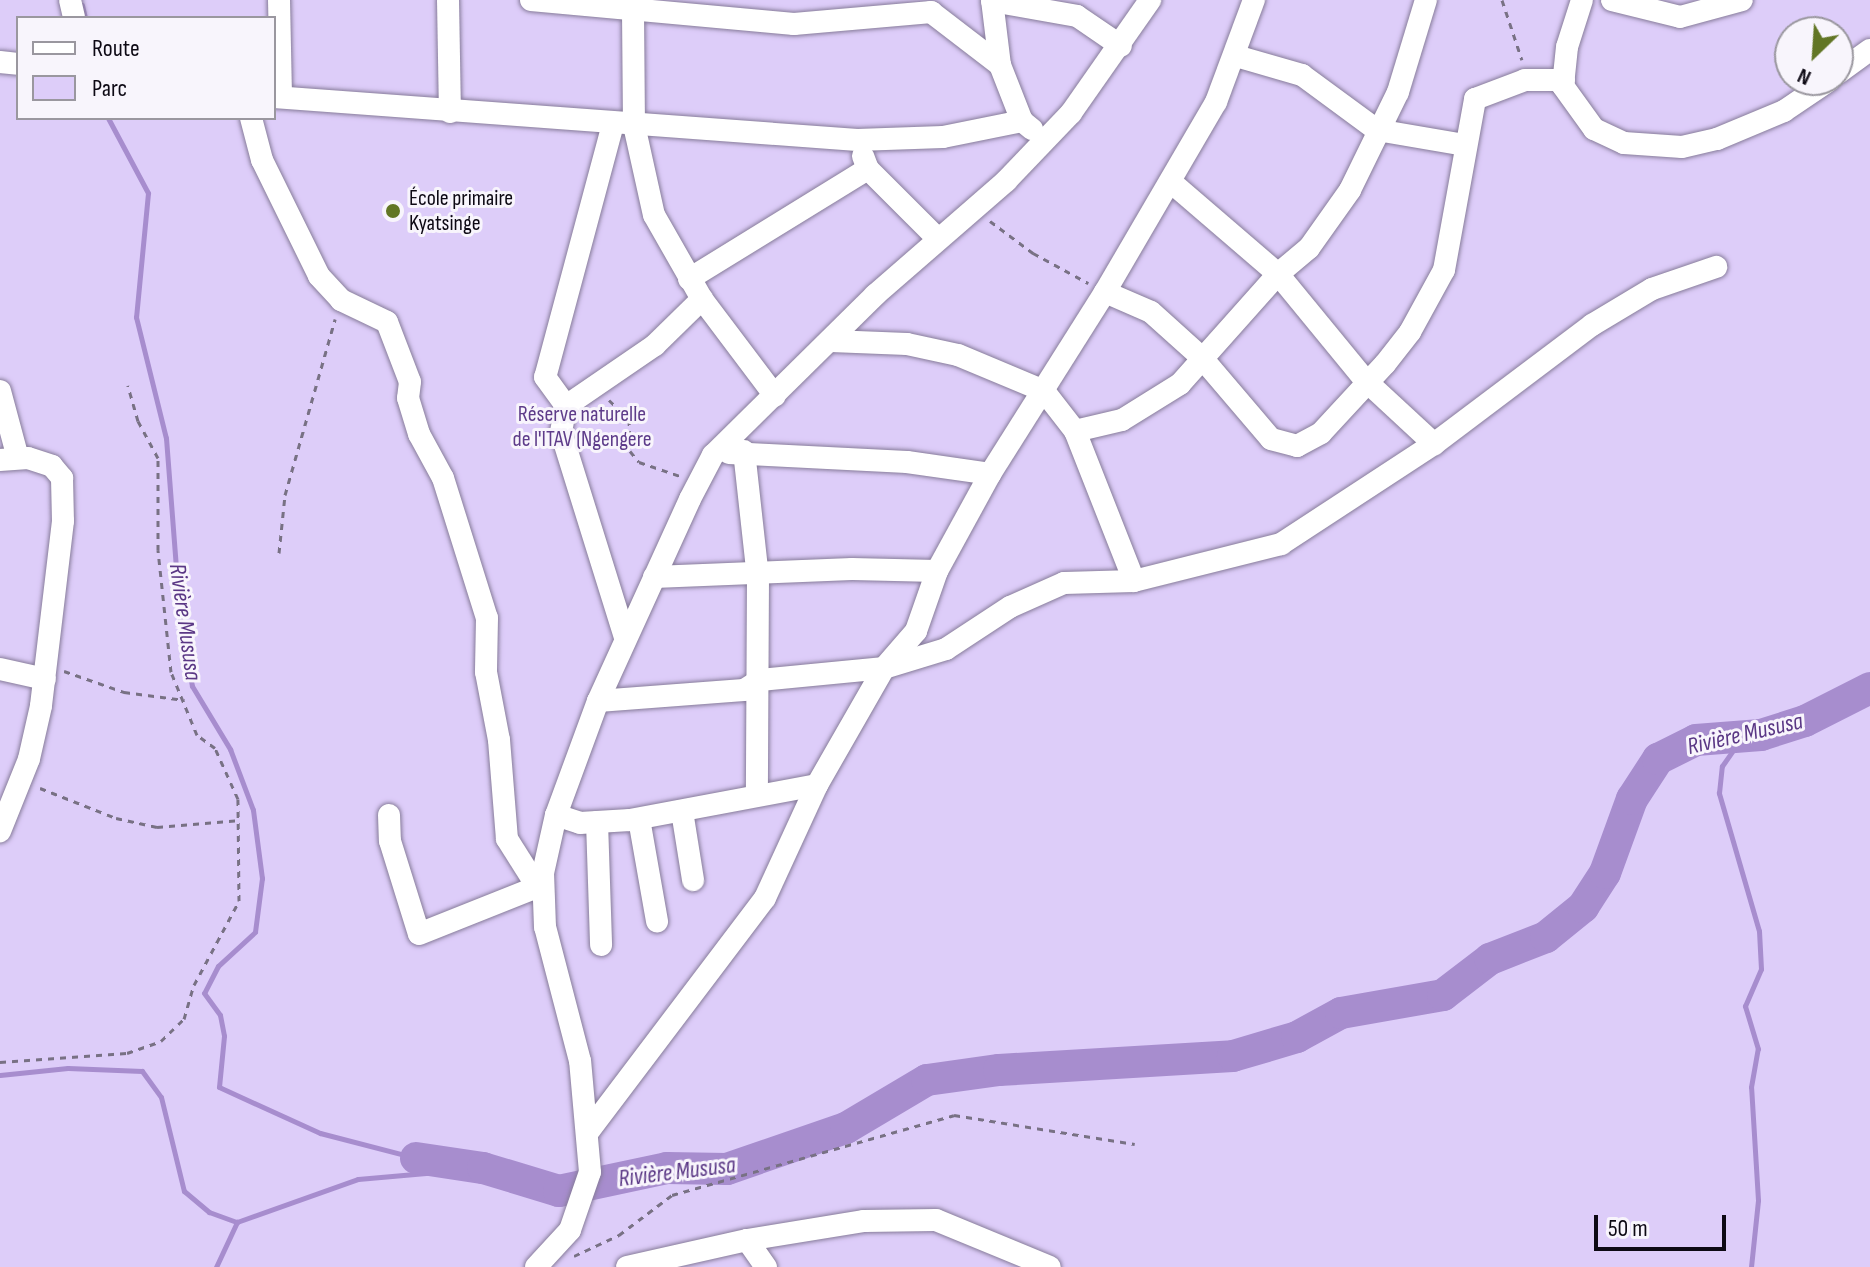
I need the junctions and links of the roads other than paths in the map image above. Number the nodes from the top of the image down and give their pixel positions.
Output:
1 (279, 0) edge
2 (448, 0) edge
3 (531, 0) edge
4 (793, 0) edge
5 (992, 0) edge
6 (1150, 0) edge
7 (1254, 0) edge
8 (1426, 0) edge
9 (1582, 0) edge
10 (1612, 0) edge
11 (1742, 0) edge
12 (673, 6) edge
13 (633, 11) junction
14 (794, 24) junction
15 (1121, 46) junction
16 (1236, 56) junction
17 (1000, 65) junction
18 (1564, 80) junction
19 (1803, 96) edge
20 (278, 97) edge
21 (450, 112) junction
22 (252, 120) edge
23 (1022, 121) junction
24 (624, 125) junction
25 (1377, 130) junction
26 (1045, 139) junction
27 (857, 140) junction
28 (1465, 145) junction
29 (868, 169) junction
30 (1171, 182) junction
31 (937, 238) junction
32 (1716, 267) dead end
33 (1278, 274) junction
34 (689, 279) junction
35 (1105, 292) junction
36 (702, 299) junction
37 (831, 341) junction
38 (1202, 358) junction
39 (1366, 381) junction
40 (0, 391) edge
41 (1044, 391) junction
42 (775, 396) junction
43 (566, 406) junction
44 (1075, 431) junction
45 (1434, 444) junction
46 (744, 451) junction
47 (713, 455) junction
48 (9, 459) edge
49 (990, 474) junction
50 (937, 571) junction
51 (654, 577) junction
52 (758, 577) junction
53 (1134, 581) junction
54 (625, 637) junction
55 (884, 668) junction
56 (0, 669) edge
57 (46, 672) junction
58 (760, 680) junction
59 (598, 701) junction
60 (817, 785) junction
61 (757, 794) junction
62 (682, 811) junction
63 (389, 815) dead end
64 (556, 815) junction
65 (639, 819) junction
66 (597, 822) junction
67 (0, 831) edge
68 (693, 880) dead end
69 (540, 892) junction
70 (657, 921) dead end
71 (601, 945) dead end
72 (588, 1132) junction
73 (747, 1240) junction
74 (540, 1264) edge
75 (637, 1265) edge
76 (766, 1267) edge
77 (1050, 1267) edge

1 - 20 street
2 - 21 street
3 - 13 street
4 - 14 street
5 - 15 street
5 - 17 street
6 - 15 street
7 - 16 street
8 - 25 street
9 - 18 street
10 - 11 street
12 - 13 street
12 - 14 street
13 - 24 street
14 - 17 street
15 - 26 street
16 - 25 street
16 - 30 street
17 - 23 street
18 - 19 street
18 - 28 street
20 - 21 street
21 - 24 street
22 - 69 street
23 - 26 street
23 - 27 street
24 - 27 street
24 - 34 street
24 - 43 street
25 - 28 street
25 - 33 street
26 - 31 street
27 - 29 street
28 - 39 street
29 - 31 street
29 - 34 street
30 - 33 street
30 - 35 street
31 - 37 street
32 - 45 street
33 - 38 street
33 - 39 street
34 - 36 street
35 - 38 street
35 - 41 street
36 - 42 street
36 - 43 street
37 - 41 street
37 - 42 street
38 - 39 street
38 - 44 street
39 - 45 street
40 - 48 street
41 - 44 street
41 - 49 street
42 - 47 street
43 - 54 street
44 - 53 street
45 - 53 street
46 - 47 street
46 - 49 street
46 - 52 street
47 - 51 street
48 - 57 street
49 - 50 street
50 - 52 street
50 - 55 street
51 - 52 street
51 - 54 street
52 - 58 street
53 - 55 street
54 - 59 street
55 - 58 street
55 - 60 street
56 - 57 street
57 - 67 street
58 - 59 street
58 - 61 street
59 - 64 street
60 - 61 street
60 - 72 street
61 - 62 street
62 - 65 street
62 - 68 street
63 - 69 street
64 - 66 street
64 - 69 street
65 - 66 street
65 - 70 street
66 - 71 street
69 - 72 street
72 - 74 street
73 - 75 street
73 - 76 street
73 - 77 street

